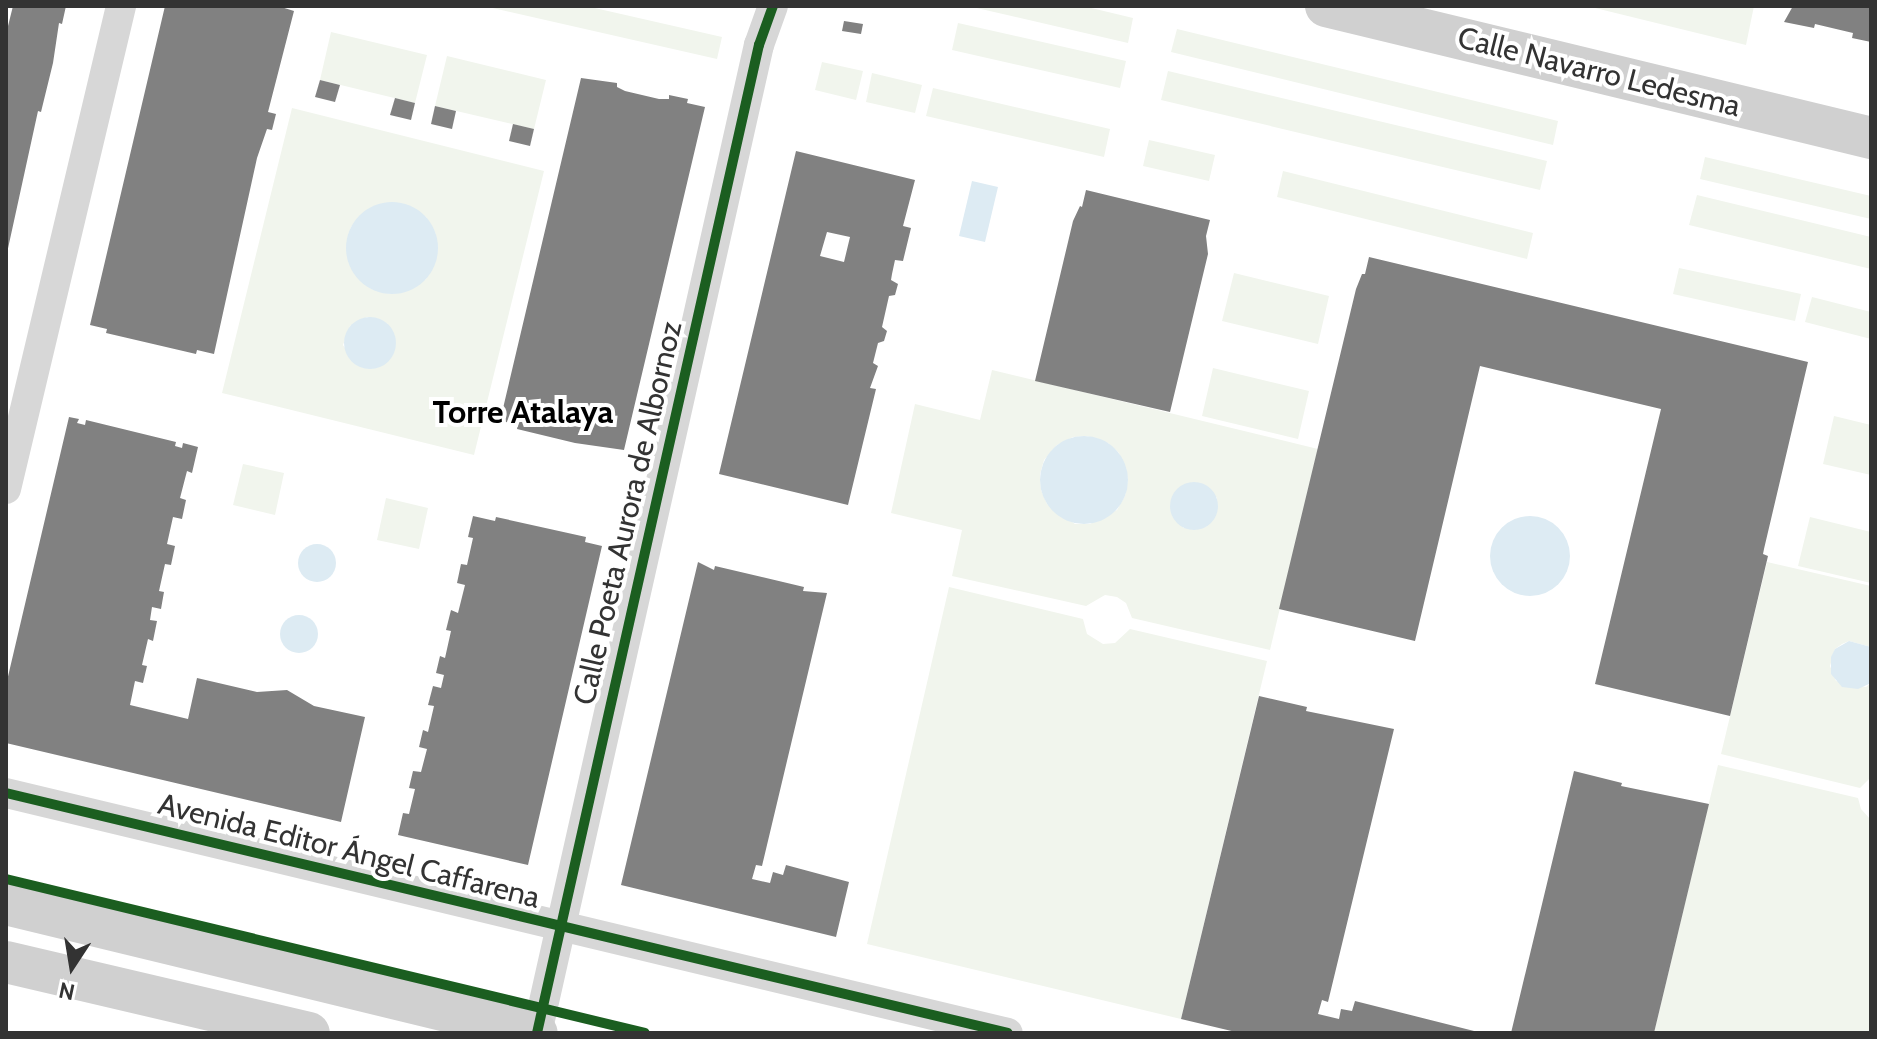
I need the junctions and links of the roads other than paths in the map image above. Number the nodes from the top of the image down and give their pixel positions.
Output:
1 (121, 6) edge
2 (773, 6) edge
3 (1326, 6) edge
4 (1871, 138) edge
5 (6, 489) edge
6 (6, 793) edge
7 (6, 904) edge
8 (558, 927) junction
9 (6, 962) edge
10 (309, 1033) edge
11 (537, 1033) edge
12 (1008, 1033) edge

1 - 5 street
2 - 8 street, Calle Poeta Aurora de Albornoz
3 - 4 main road, Calle Navarro Ledesma
6 - 8 street, Avenida Editor Ángel Caffarena
7 - 11 main road
8 - 11 street, Calle Poeta Aurora de Albornoz
8 - 12 street, Avenida Editor Ángel Caffarena
9 - 10 main road

